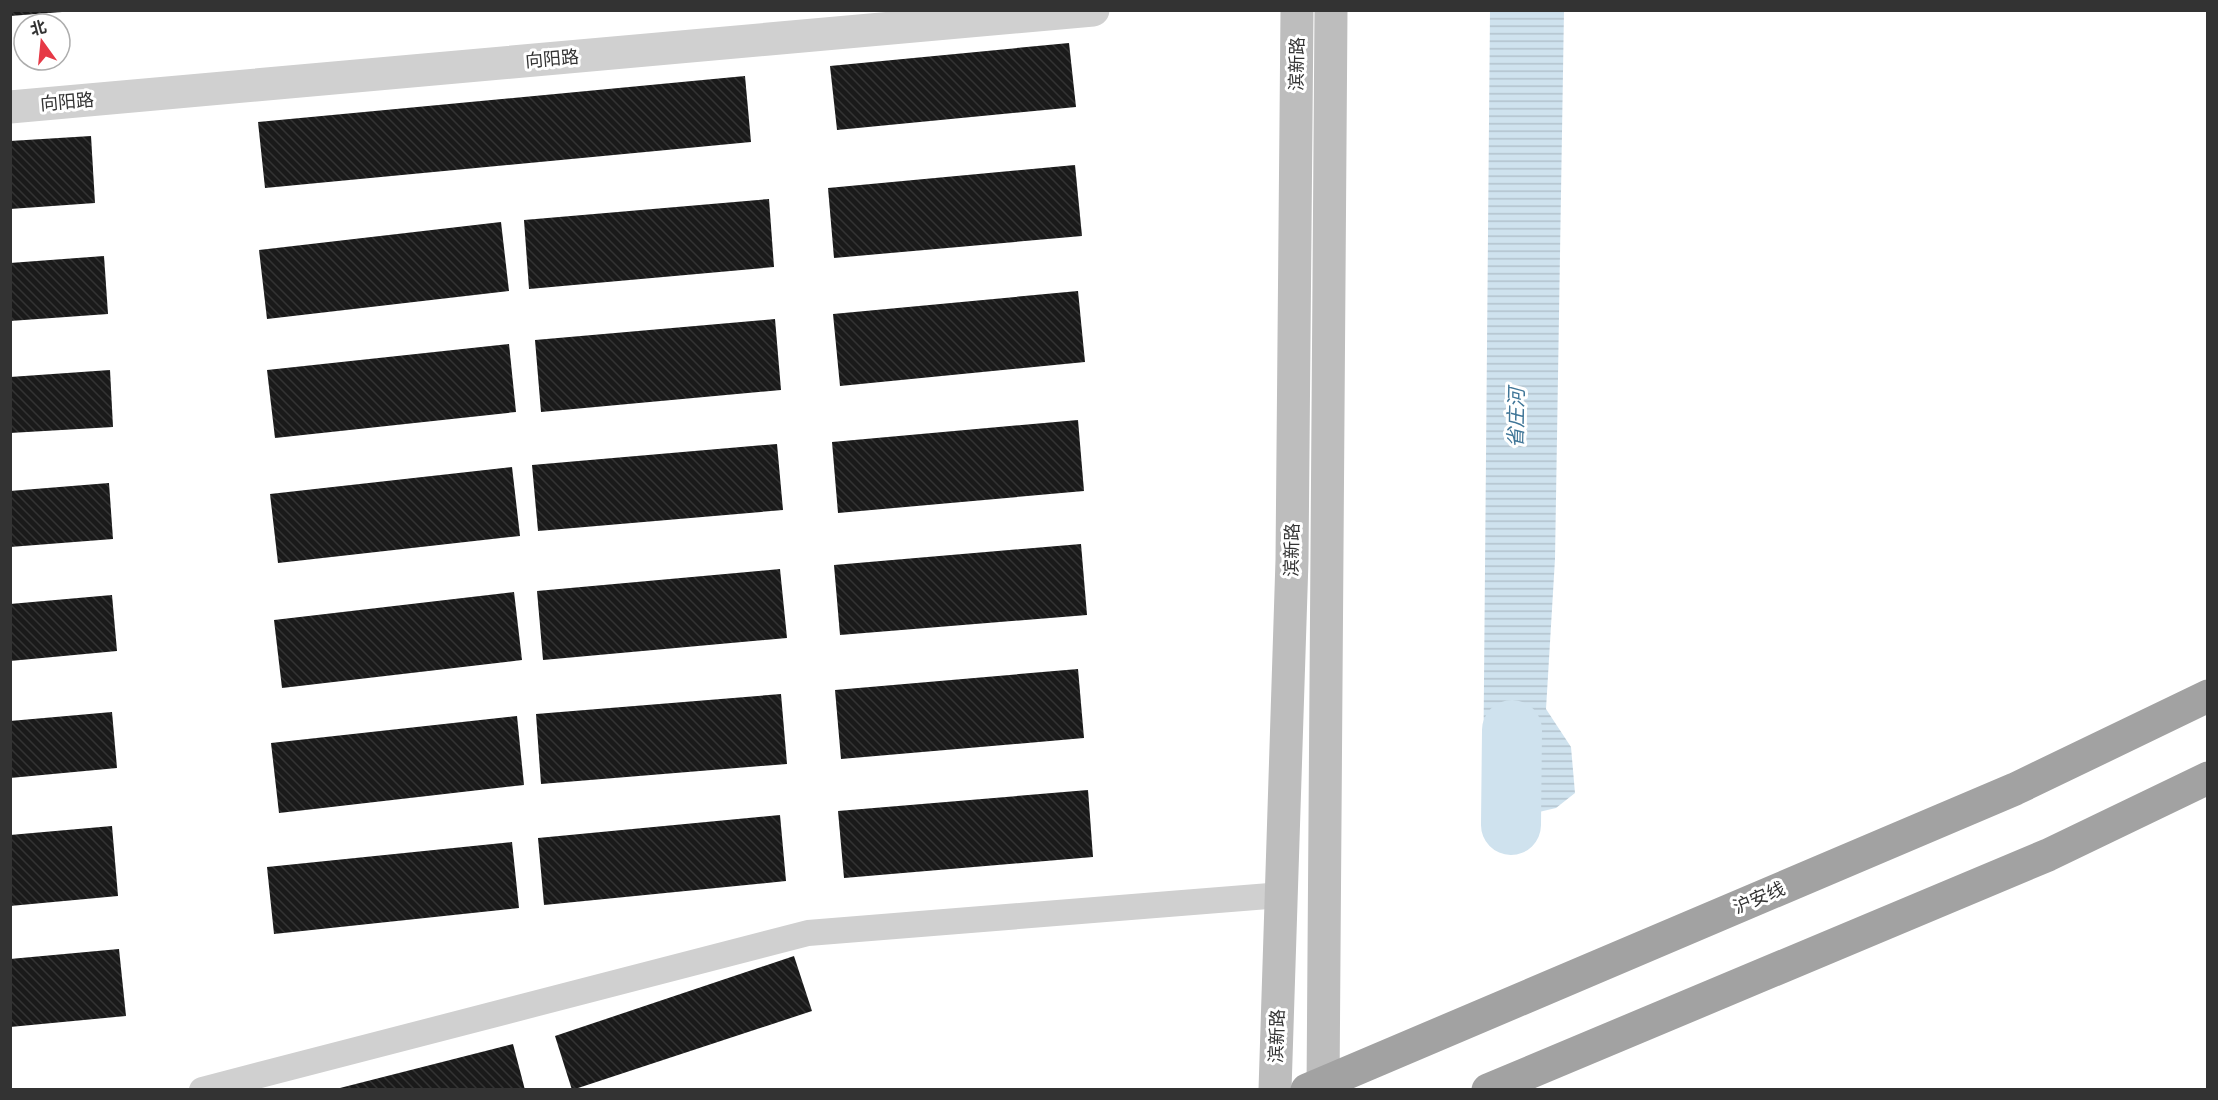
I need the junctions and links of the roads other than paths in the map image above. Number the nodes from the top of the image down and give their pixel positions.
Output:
1 (1092, 10) edge
2 (1297, 10) edge
3 (1331, 10) edge
4 (10, 107) edge
5 (2208, 696) edge
6 (2208, 778) edge
7 (1282, 895) junction
8 (1318, 1087) edge
9 (202, 1089) edge
10 (1275, 1089) edge
11 (1488, 1089) edge

1 - 4 street, 向阳路
2 - 7 main road, 滨新路
3 - 8 main road, 滨新路
5 - 8 highway, 沪安线
6 - 11 highway
7 - 9 street
7 - 10 main road, 滨新路

